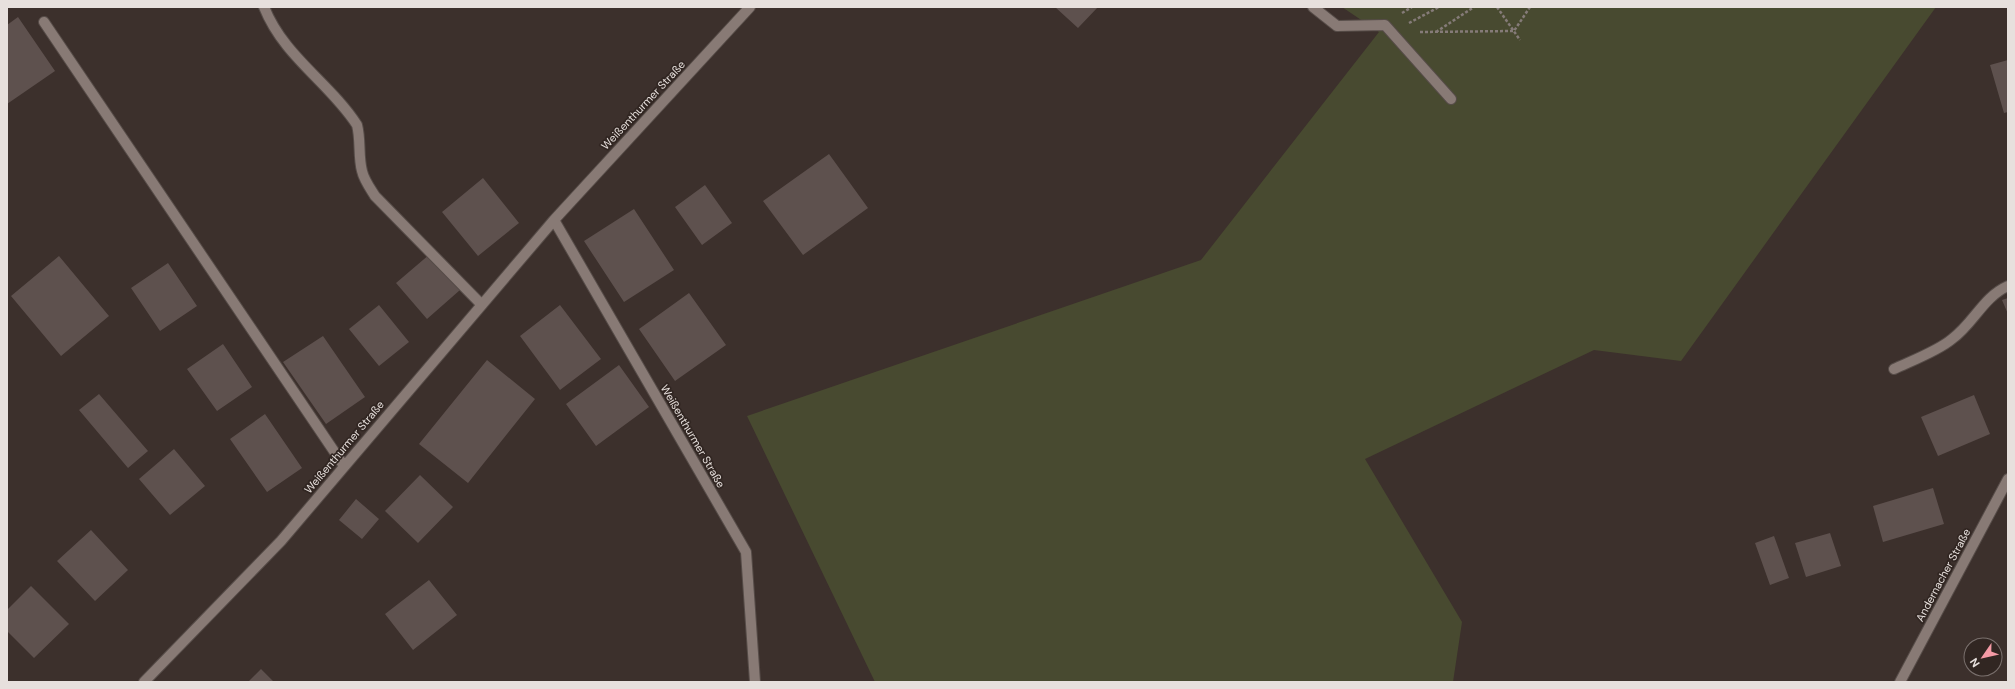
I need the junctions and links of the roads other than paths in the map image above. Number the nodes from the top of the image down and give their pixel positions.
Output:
1 (264, 7) edge
2 (750, 7) edge
3 (1313, 7) edge
4 (44, 22) dead end
5 (1451, 99) dead end
6 (554, 220) junction
7 (2008, 286) edge
8 (481, 304) junction
9 (1894, 369) dead end
10 (344, 466) junction
11 (2008, 479) edge
12 (144, 682) edge
13 (755, 682) edge
14 (1900, 682) edge

1 - 8 street
2 - 6 street, Weißenthurmer Straße
3 - 5 street
4 - 10 street
6 - 8 street, Weißenthurmer Straße
6 - 13 street, Weißenthurmer Straße
7 - 9 street
8 - 10 street, Weißenthurmer Straße
10 - 12 street, Weißenthurmer Straße
11 - 14 street, Andernacher Straße

